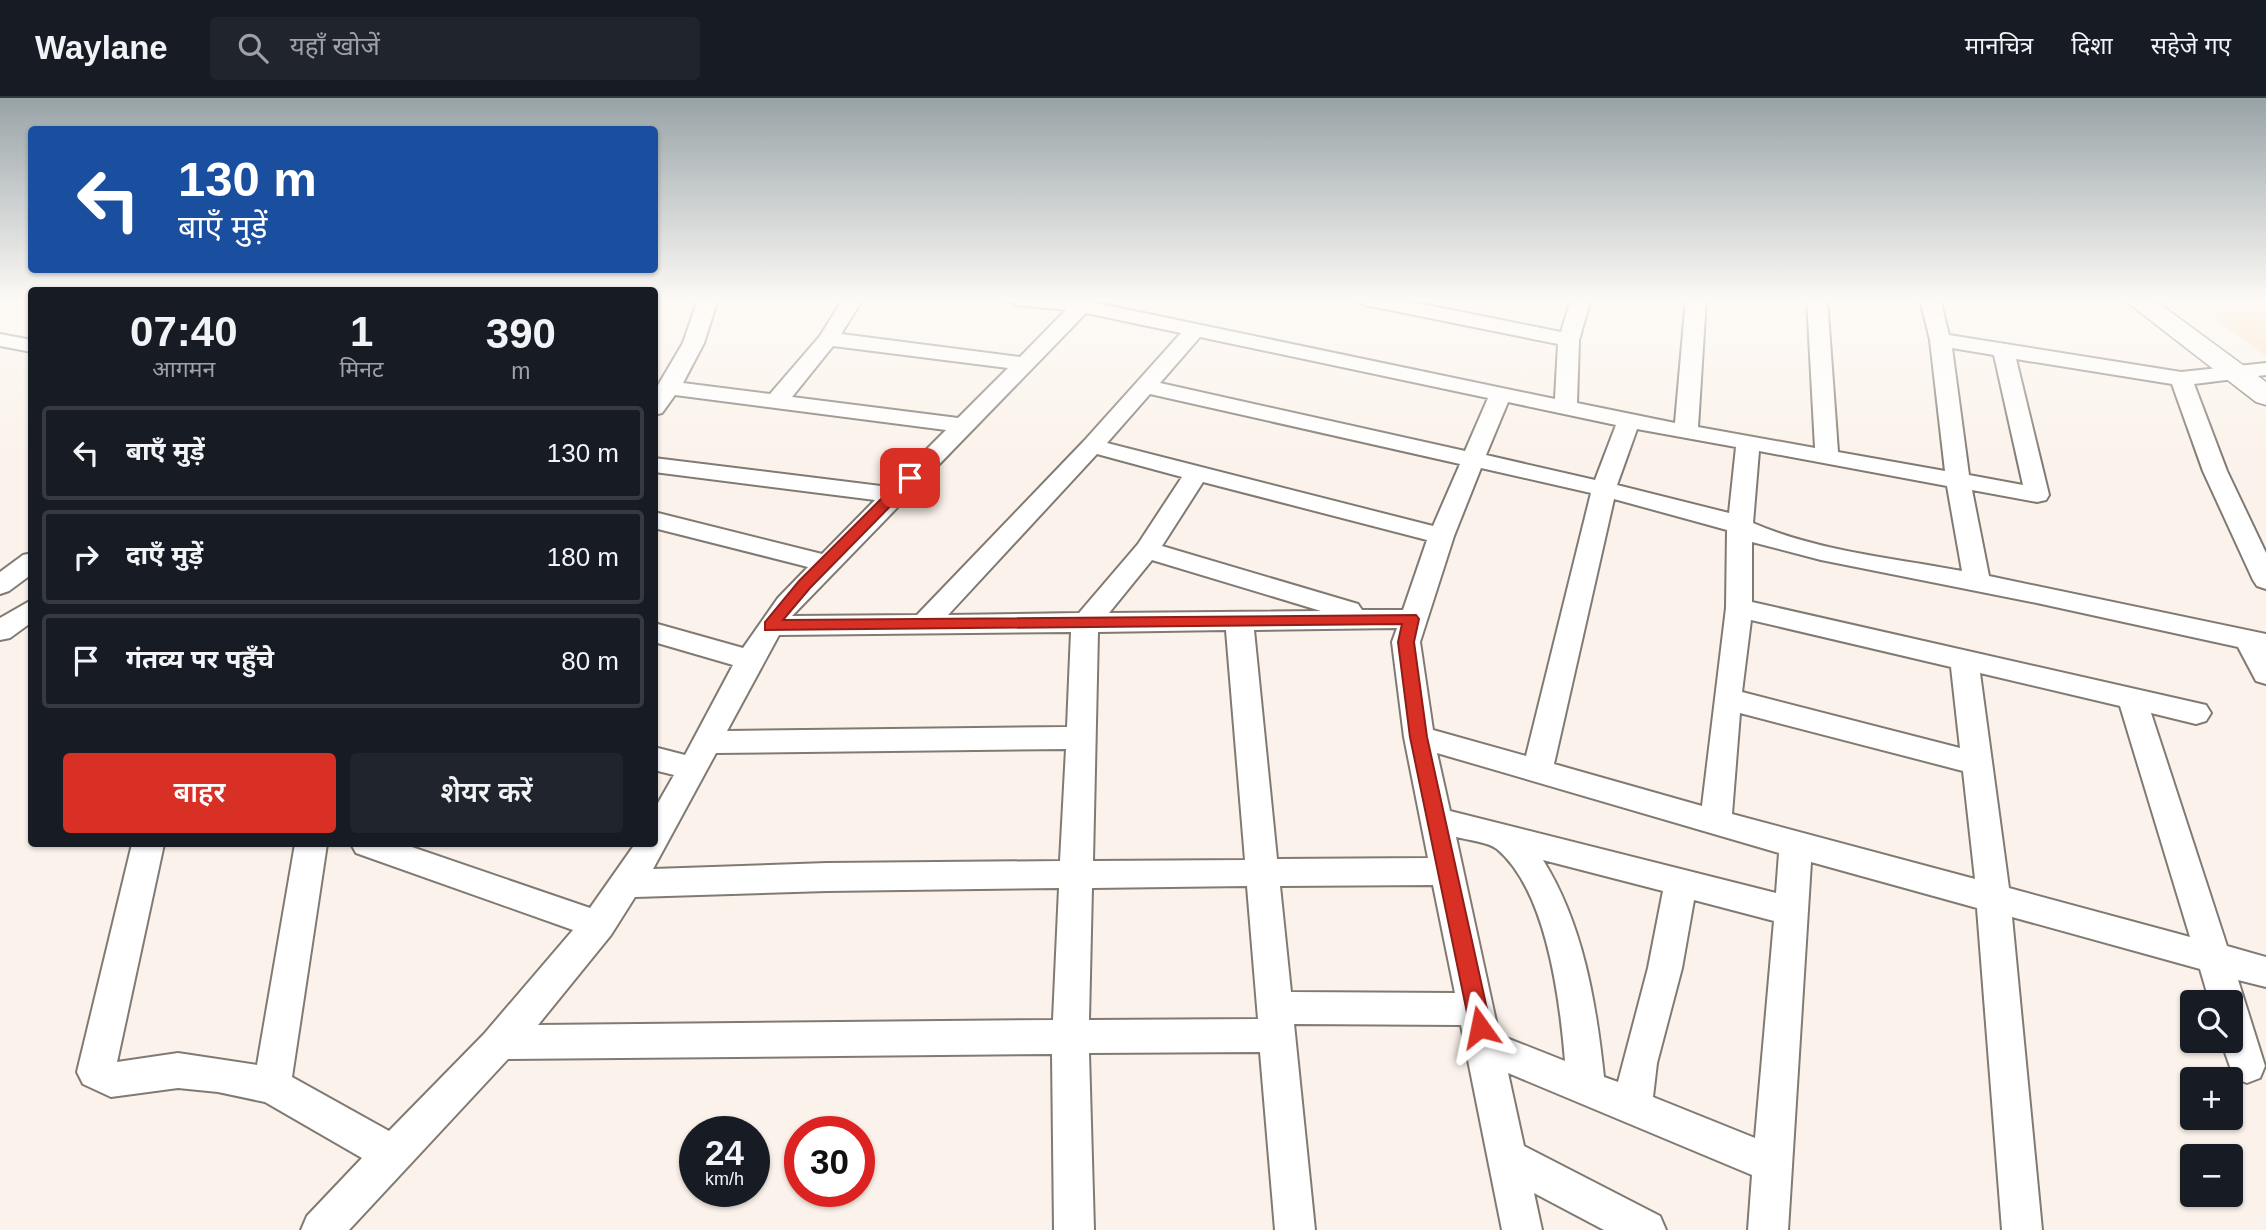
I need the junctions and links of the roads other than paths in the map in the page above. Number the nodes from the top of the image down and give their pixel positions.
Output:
1 (690, 352) edge
2 (817, 352) edge
3 (930, 352) edge
4 (1038, 352) edge
5 (1176, 352) edge
6 (1295, 352) edge
7 (1568, 352) edge
8 (1692, 352) edge
9 (1820, 352) edge
10 (1941, 352) edge
11 (2003, 352) edge
12 (2014, 352) edge
13 (2223, 352) edge
14 (2229, 352) edge
15 (1026, 364) junction
16 (2256, 372) edge
17 (2181, 379) junction
18 (1146, 386) junction
19 (670, 388) junction
20 (1500, 394) junction
21 (2266, 396) edge
22 (658, 403) edge
23 (775, 403) junction
24 (1566, 407) junction
25 (1629, 421) junction
26 (965, 426) junction
27 (1686, 431) junction
28 (1749, 444) junction
29 (1091, 446) junction
30 (1827, 456) junction
31 (1471, 459) junction
32 (658, 466) edge
33 (1196, 474) junction
34 (1958, 482) junction
35 (1604, 489) junction
36 (892, 495) junction
37 (658, 521) edge
38 (1740, 526) junction
39 (1441, 536) junction
40 (1147, 550) junction
41 (825, 562) junction
42 (28, 564) edge
43 (2266, 580) edge
44 (1977, 583) junction
45 (0, 585) edge
46 (0, 605) edge
47 (1740, 608) junction
48 (28, 611) edge
49 (28, 612) edge
50 (1379, 619) junction
51 (1411, 619) junction
52 (1239, 620) junction
53 (1085, 624) junction
54 (923, 625) junction
55 (770, 626) junction
56 (0, 631) edge
57 (658, 633) edge
58 (2257, 642) edge
59 (748, 659) junction
60 (1965, 663) junction
61 (2266, 674) edge
62 (1727, 699) junction
63 (2132, 699) junction
64 (2196, 713) dead end
65 (1419, 737) junction
66 (1080, 738) junction
67 (705, 742) junction
68 (658, 759) edge
69 (1975, 763) junction
70 (692, 769) junction
71 (1537, 771) junction
72 (1438, 820) junction
73 (1716, 821) junction
74 (658, 832) edge
75 (1503, 835) junction
76 (1796, 845) junction
77 (147, 847) edge
78 (311, 847) edge
79 (377, 847) edge
80 (650, 847) edge
81 (1448, 871) junction
82 (1264, 872) junction
83 (1075, 874) junction
84 (1681, 882) junction
85 (627, 884) junction
86 (1993, 896) junction
87 (1791, 911) junction
88 (599, 925) junction
89 (2214, 958) junction
90 (2266, 972) edge
91 (2224, 990) edge
92 (1476, 1009) junction
93 (1277, 1022) junction
94 (1070, 1038) junction
95 (501, 1042) junction
96 (1484, 1046) junction
97 (2243, 1053) edge
98 (2247, 1066) dead end
99 (272, 1086) junction
100 (1586, 1086) junction
101 (1633, 1105) junction
102 (392, 1154) junction
103 (1507, 1158) junction
104 (1771, 1163) junction
105 (321, 1230) edge
106 (1074, 1230) edge
107 (1295, 1230) edge
108 (1522, 1230) edge
109 (1646, 1230) edge
110 (1768, 1230) edge
111 (2022, 1230) edge

1 - 19 street
2 - 23 street
3 - 15 street
4 - 15 street
5 - 18 street
6 - 20 street
7 - 24 street
8 - 27 street
9 - 30 street
10 - 34 street
11 - 34 street
12 - 17 street
13 - 16 main road
14 - 16 main road
15 - 26 street
16 - 17 street
16 - 21 main road
17 - 43 street
18 - 29 street
18 - 31 street
19 - 22 street
19 - 23 street
20 - 24 street
20 - 31 street
23 - 26 street
24 - 25 street
25 - 27 street
25 - 35 street
26 - 36 street
27 - 28 street
28 - 30 street
28 - 38 street
29 - 33 street
29 - 54 street
30 - 34 street
31 - 35 street
31 - 39 street
32 - 36 street
33 - 39 street
33 - 40 street
34 - 44 street
35 - 38 street
35 - 71 street
36 - 41 street
37 - 41 street
38 - 44 street
38 - 47 street
39 - 51 street
40 - 50 street
40 - 53 street
41 - 55 street
42 - 45 street
44 - 58 street
46 - 48 street
47 - 60 street
47 - 62 street
49 - 56 street
50 - 51 street
50 - 52 street
51 - 65 street
52 - 53 street
52 - 82 street
53 - 54 street
53 - 66 street
54 - 55 street
55 - 59 street
57 - 59 street
58 - 61 street
59 - 67 street
60 - 63 street
60 - 69 street
62 - 69 street
62 - 73 street
63 - 64 street
63 - 89 street
65 - 71 street
65 - 72 street
66 - 67 street
66 - 83 street
67 - 70 street
68 - 70 street
69 - 86 street
70 - 74 street
71 - 73 street
72 - 75 street
72 - 81 street
73 - 76 street
75 - 84 street
75 - 100 street
76 - 86 street
76 - 87 street
77 - 99 street
78 - 99 street
79 - 88 street
80 - 85 street
81 - 82 street
81 - 92 street
82 - 83 street
82 - 93 street
83 - 85 street
83 - 94 street
84 - 87 street
84 - 101 street
85 - 88 street
86 - 89 street
86 - 111 street
87 - 104 street
88 - 95 street
89 - 90 street
89 - 91 street
92 - 93 street
92 - 96 street
93 - 94 street
93 - 107 street
94 - 95 street
94 - 106 street
95 - 102 street
96 - 100 street
96 - 103 street
97 - 98 street
99 - 102 street
100 - 101 street
101 - 104 street
102 - 105 street
103 - 108 street
103 - 109 street
104 - 110 street

